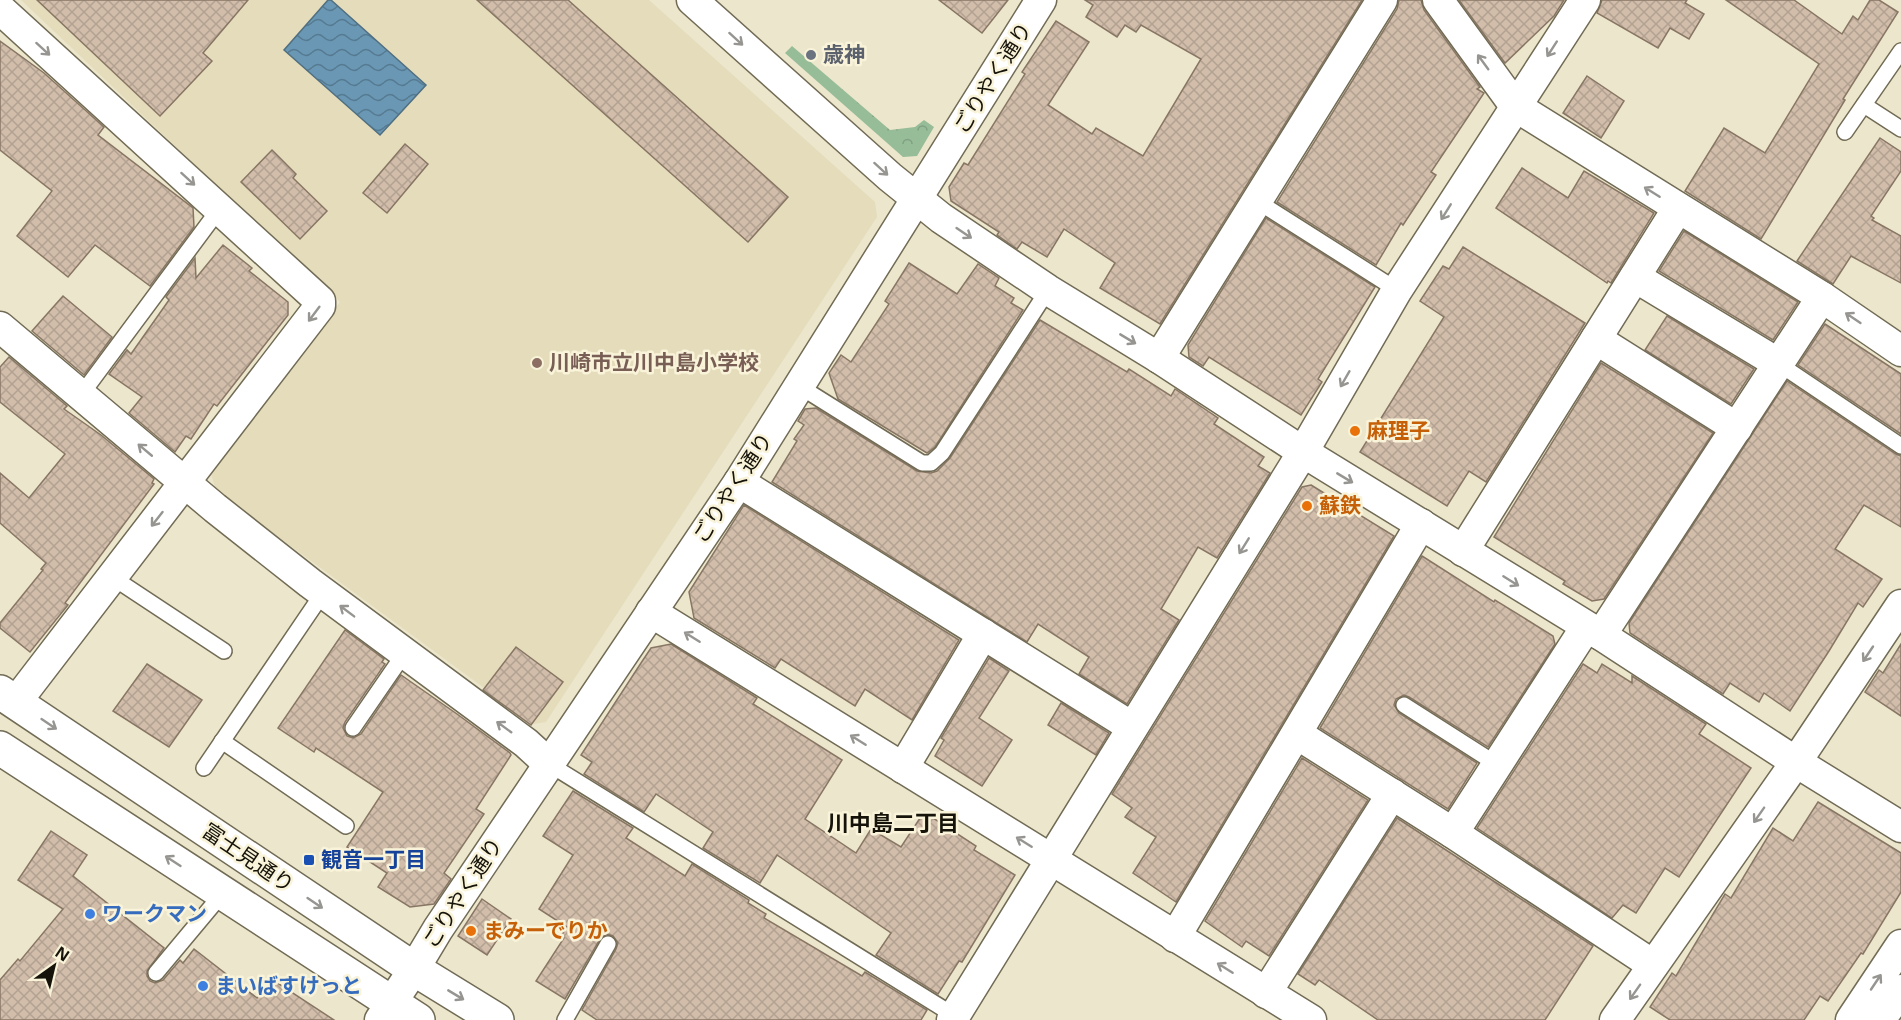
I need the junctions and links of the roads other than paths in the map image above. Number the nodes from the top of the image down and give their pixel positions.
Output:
1 (692, 0) edge
2 (1041, 0) edge
3 (1382, 0) edge
4 (1437, 0) edge
5 (1585, 0) edge
6 (0, 9) edge
7 (1901, 51) edge
8 (1864, 105) junction
9 (1515, 106) junction
10 (1901, 129) edge
11 (1845, 132) dead end
12 (916, 199) junction
13 (1257, 201) junction
14 (220, 208) junction
15 (1678, 208) junction
16 (1635, 276) junction
17 (1048, 290) junction
18 (1397, 290) junction
19 (1822, 297) junction
20 (0, 327) edge
21 (1596, 339) junction
22 (1901, 351) edge
23 (1159, 358) junction
24 (1779, 364) junction
25 (799, 386) junction
26 (81, 395) junction
27 (1737, 428) junction
28 (1901, 446) edge
29 (1303, 452) junction
30 (739, 482) junction
31 (184, 483) junction
32 (1421, 524) junction
33 (1463, 551) junction
34 (112, 577) junction
35 (323, 592) junction
36 (1901, 605) edge
37 (651, 612) junction
38 (1593, 631) junction
39 (983, 634) junction
40 (224, 651) dead end
41 (404, 654) junction
42 (8, 697) edge
43 (1404, 705) dead end
44 (354, 728) dead end
45 (1132, 728) junction
46 (1297, 734) junction
47 (222, 741) junction
48 (0, 748) edge
49 (1796, 762) junction
50 (549, 764) junction
51 (1498, 765) junction
52 (204, 768) dead end
53 (903, 768) junction
54 (1392, 794) junction
55 (346, 826) dead end
56 (1901, 826) edge
57 (1453, 833) junction
58 (1053, 860) junction
59 (222, 894) junction
60 (1175, 937) junction
61 (608, 944) dead end
62 (1901, 945) edge
63 (1653, 966) junction
64 (414, 969) junction
65 (156, 973) dead end
66 (1901, 990) edge
67 (1266, 993) junction
68 (397, 1015) edge
69 (953, 1018) edge
70 (497, 1020) edge
71 (565, 1020) edge
72 (1311, 1020) edge
73 (1614, 1020) edge
74 (1851, 1020) edge
75 (1880, 1020) edge

1 -> 12 street
2 - 12 street, ごりやく通り
3 - 13 street
9 -> 4 street
5 -> 9 street
6 -> 14 street
7 - 8 lane
8 - 10 lane
8 - 11 lane
15 -> 9 street
9 -> 18 street
12 -> 17 street
12 - 25 street, ごりやく通り
13 - 18 lane
13 - 23 street
14 - 26 lane
14 -> 31 street
15 - 16 street
15 - 19 street
16 - 21 street
16 - 24 street
17 -> 23 street
17 - 25 lane
18 -> 29 street
22 -> 19 street
19 - 24 street
20 - 26 street
21 - 27 street
21 - 33 street
23 - 29 street
24 - 27 street
24 - 28 lane
25 - 30 street, ごりやく通り
31 -> 26 street
27 - 38 street
29 -> 32 street
29 -> 45 street
30 - 37 street, ごりやく通り
30 - 39 street
31 -> 34 street
31 - 35 street
32 - 33 street
32 - 46 street
33 -> 38 street
34 - 40 lane
34 - 42 street
41 -> 35 street
35 - 47 lane
36 -> 49 street
37 - 50 street, ごりやく通り
53 -> 37 street
38 - 49 street
38 - 51 street
39 - 45 street
39 - 53 street
41 - 44 lane
50 -> 41 street
42 -> 64 highway, 富士見通り
43 - 51 lane
45 - 58 street
46 - 54 street
46 - 60 street
47 - 52 lane
47 - 55 lane
59 -> 48 highway, 富士見通り
49 - 56 street
49 -> 63 street
50 - 64 street, ごりやく通り
50 - 69 lane
51 - 57 street
58 -> 53 street
54 - 57 street
54 - 67 street
57 - 63 street
58 - 60 street
58 - 69 street
59 - 65 lane
59 - 68 highway, 富士見通り
67 -> 60 street
61 - 71 lane
74 -> 62 street
63 -> 73 street
64 - 68 street, ごりやく通り
64 -> 70 highway, 富士見通り
66 - 75 street
67 - 72 street

